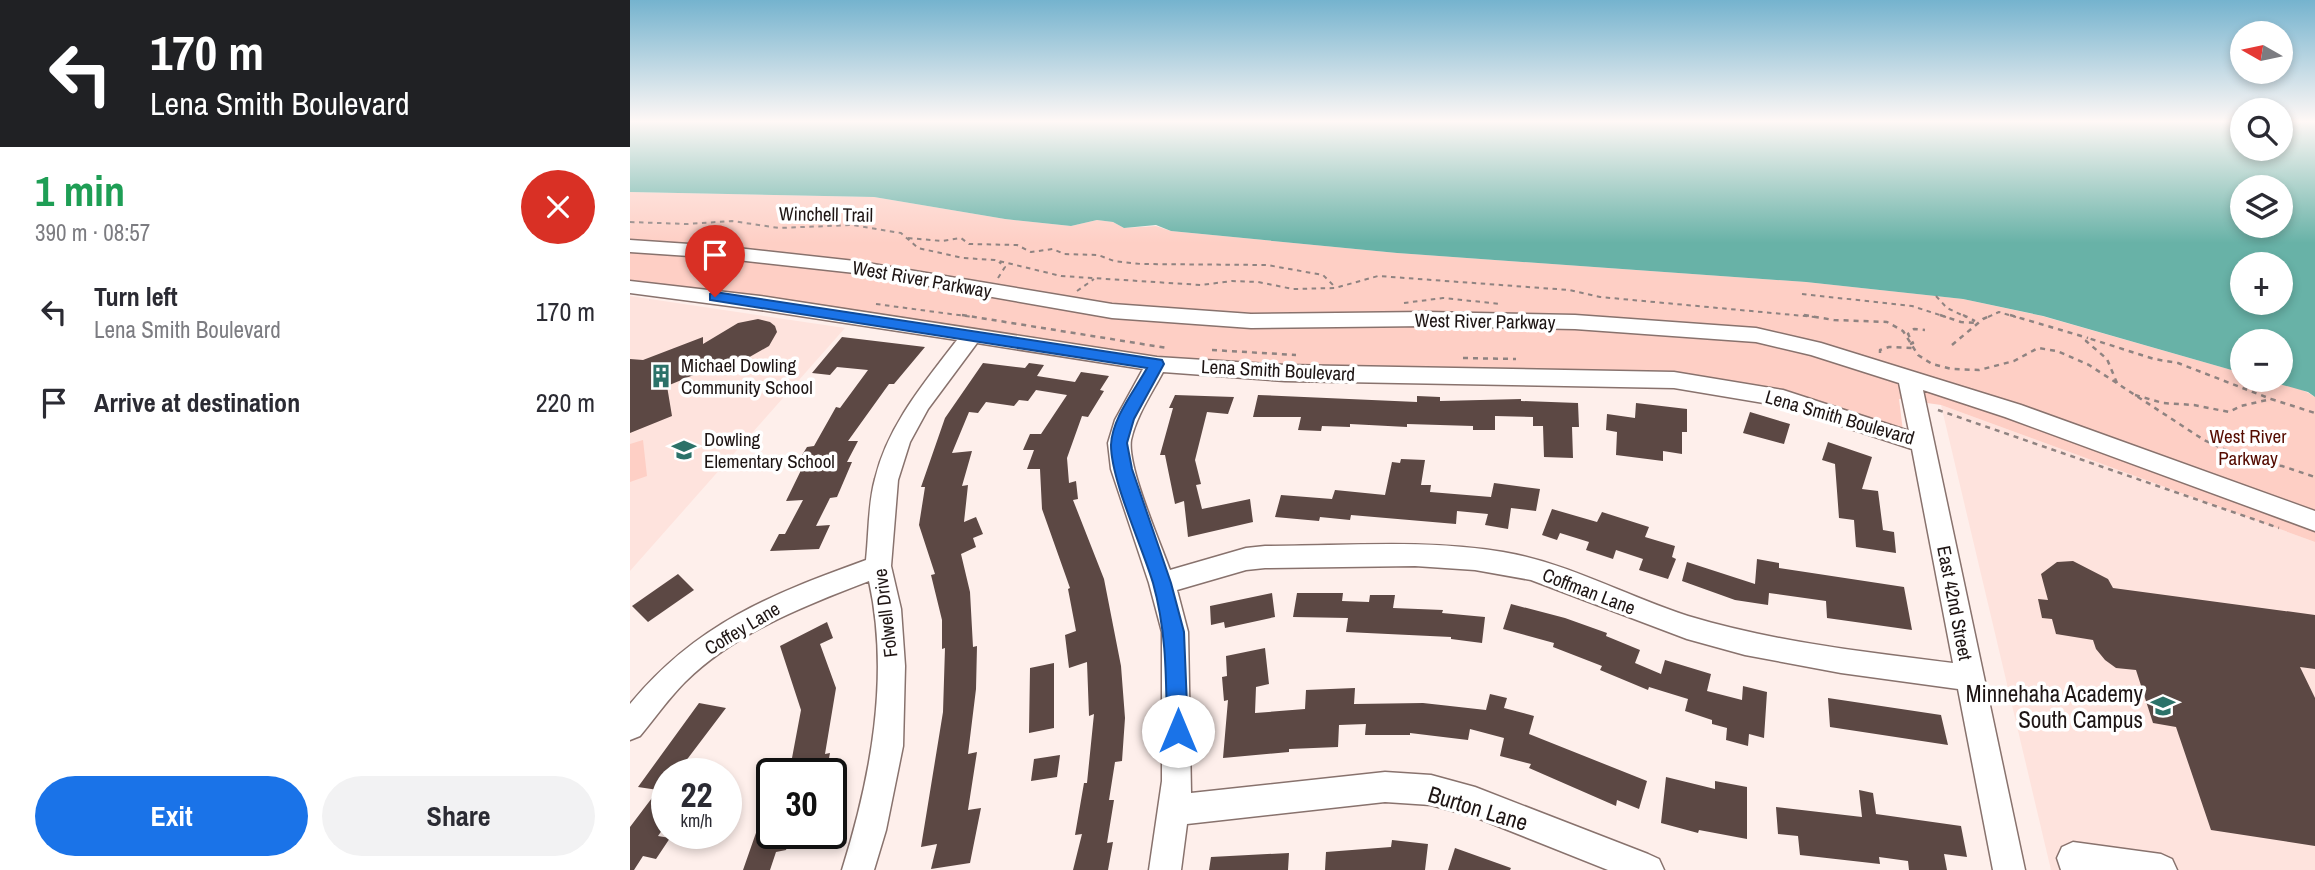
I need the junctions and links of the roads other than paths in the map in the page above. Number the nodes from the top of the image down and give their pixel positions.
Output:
1 (630, 246) edge
2 (630, 288) edge
3 (972, 336) junction
4 (1166, 356) junction
5 (1909, 377) junction
6 (1923, 441) junction
7 (2315, 521) edge
8 (878, 566) junction
9 (1162, 583) junction
10 (1970, 678) junction
11 (630, 726) edge
12 (1175, 808) junction
13 (2096, 867) edge
14 (858, 870) edge
15 (1165, 870) edge
16 (1647, 870) edge
17 (2009, 870) edge
18 (2161, 870) edge

1 - 5 street, West River Parkway
2 - 3 street, Lena Smith Boulevard
3 - 4 street, Lena Smith Boulevard
3 - 8 street, Folwell Drive
4 - 6 street, Lena Smith Boulevard
4 - 9 street
5 - 6 street, East 42nd Street
5 - 7 street, West River Parkway
6 - 10 street, East 42nd Street
8 - 11 street, Coffey Lane
8 - 14 street, Folwell Drive
9 - 10 street, Coffman Lane
9 - 12 street
10 - 17 street, East 42nd Street
12 - 15 street
12 - 16 street, Burton Lane
13 - 18 lane

